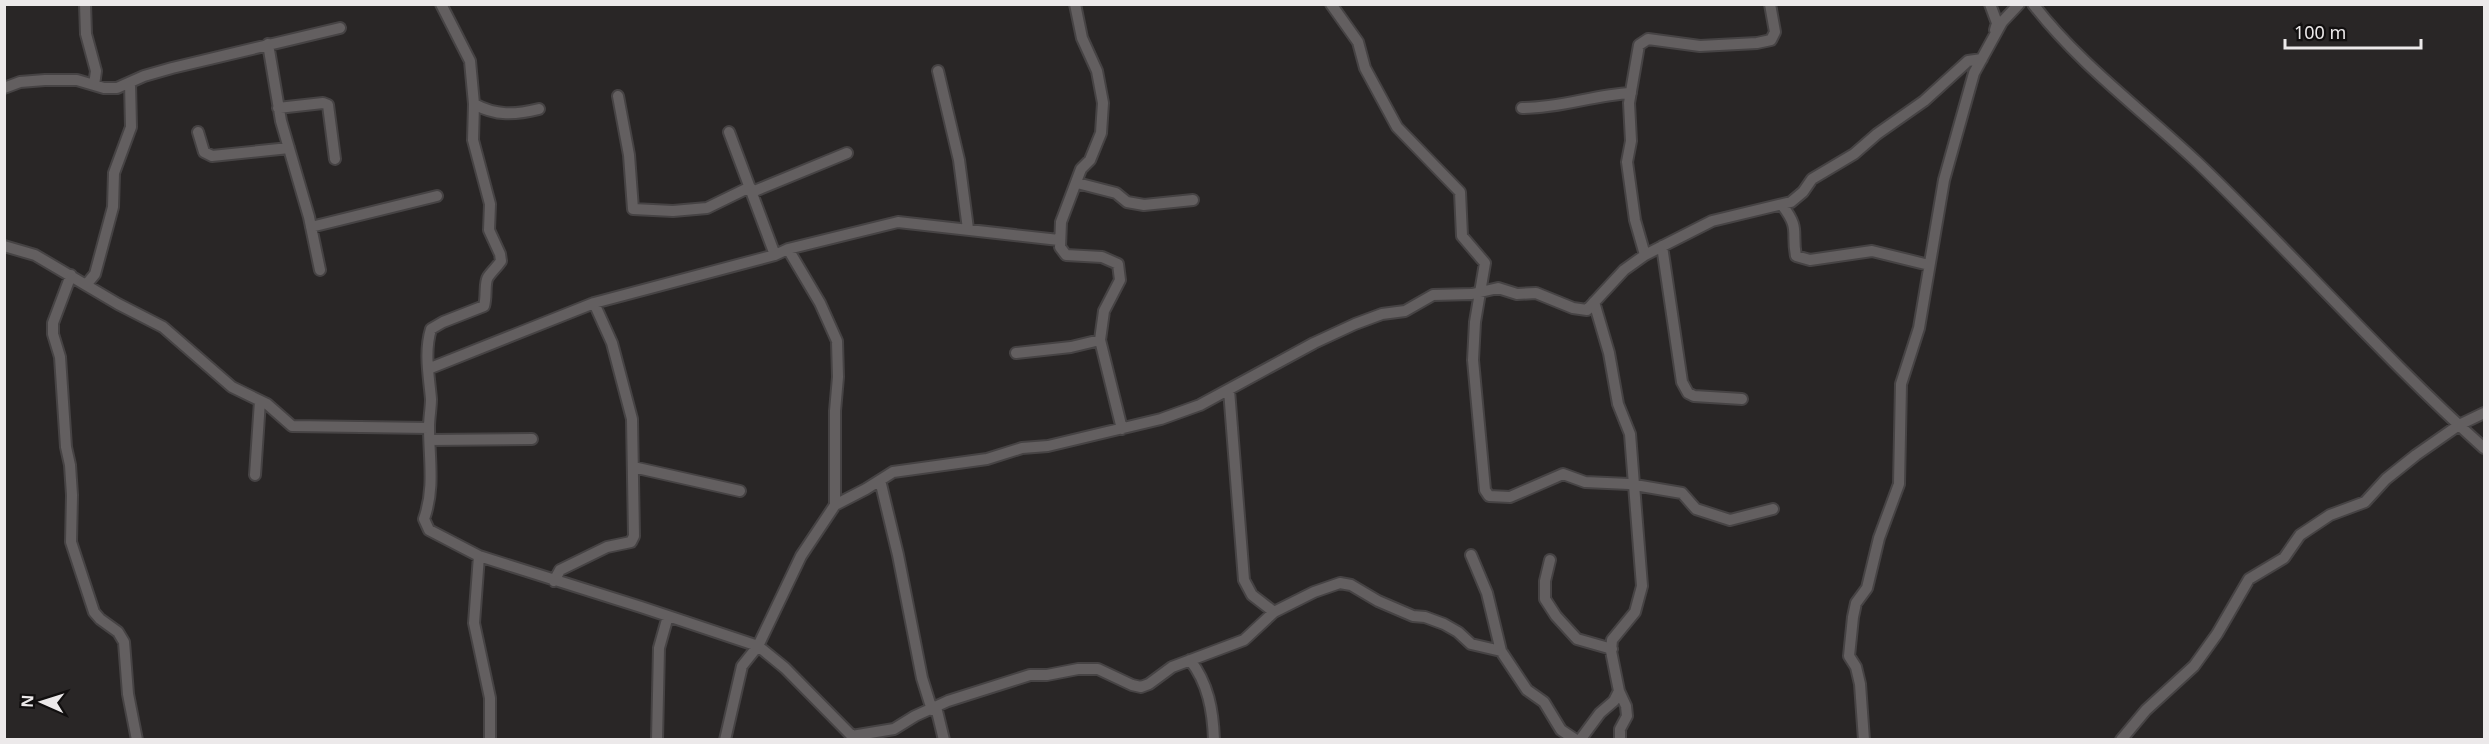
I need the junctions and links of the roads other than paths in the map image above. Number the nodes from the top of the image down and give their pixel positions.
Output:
1 (85, 4) edge
2 (441, 4) edge
3 (1075, 4) edge
4 (1331, 4) edge
5 (1770, 4) edge
6 (1990, 4) edge
7 (2019, 4) edge
8 (2033, 4) edge
9 (340, 28) dead end
10 (1992, 39) junction
11 (268, 44) junction
12 (1982, 59) junction
13 (938, 71) dead end
14 (130, 83) junction
15 (94, 85) junction
16 (4, 88) edge
17 (1630, 93) junction
18 (618, 96) dead end
19 (474, 104) junction
20 (278, 108) junction
21 (1522, 108) dead end
22 (539, 109) dead end
23 (198, 132) dead end
24 (729, 132) dead end
25 (289, 148) junction
26 (847, 153) dead end
27 (335, 159) dead end
28 (1077, 183) junction
29 (751, 190) junction
30 (437, 196) dead end
31 (1193, 200) dead end
32 (1782, 205) junction
33 (310, 227) junction
34 (968, 229) junction
35 (1059, 240) junction
36 (4, 246) edge
37 (1662, 246) junction
38 (788, 249) junction
39 (775, 255) junction
40 (1645, 255) junction
41 (1929, 265) junction
42 (320, 270) dead end
43 (71, 275) junction
44 (86, 285) junction
45 (1481, 292) junction
46 (1594, 302) junction
47 (594, 303) junction
48 (1100, 340) junction
49 (1016, 353) dead end
50 (428, 369) junction
51 (1229, 390) junction
52 (1742, 399) dead end
53 (260, 400) junction
54 (2484, 413) edge
55 (2459, 425) junction
56 (429, 428) junction
57 (1122, 429) junction
58 (532, 439) dead end
59 (430, 440) junction
60 (2484, 448) edge
61 (633, 467) junction
62 (255, 475) dead end
63 (880, 480) junction
64 (1633, 484) junction
65 (740, 491) dead end
66 (835, 505) junction
67 (1773, 509) dead end
68 (1471, 555) dead end
69 (479, 556) junction
70 (1550, 560) dead end
71 (554, 581) junction
72 (1274, 612) junction
73 (668, 616) junction
74 (758, 646) junction
75 (1612, 649) junction
76 (1501, 651) junction
77 (1190, 660) junction
78 (1619, 691) junction
79 (934, 709) junction
80 (137, 740) edge
81 (490, 740) edge
82 (657, 740) edge
83 (725, 740) edge
84 (944, 740) edge
85 (1214, 740) edge
86 (1578, 740) edge
87 (1620, 740) edge
88 (1864, 740) edge
89 (2121, 740) edge

1 - 15 street
2 - 19 street
3 - 28 street
4 - 45 street
5 - 17 street
6 - 10 street
7 - 10 street
8 - 55 street
9 - 11 street
10 - 12 street
11 - 14 street
11 - 20 street
12 - 32 street
12 - 41 street
13 - 34 street
14 - 15 street
14 - 44 street
15 - 16 street
17 - 21 street
17 - 40 street
18 - 29 street
19 - 22 street
19 - 50 street
20 - 25 street
20 - 27 street
23 - 25 street
24 - 29 street
25 - 33 street
26 - 29 street
28 - 31 street
28 - 35 street
29 - 39 street
30 - 33 street
32 - 37 street
32 - 41 street
33 - 42 street
34 - 35 street
34 - 38 street
35 - 48 street
36 - 43 street
37 - 40 street
37 - 52 street
38 - 39 street
38 - 66 street
39 - 47 street
40 - 46 street
41 - 88 street
43 - 44 street
43 - 80 street
44 - 53 street
45 - 46 street
45 - 51 street
45 - 64 street
46 - 64 street
47 - 50 street
47 - 61 street
48 - 49 street
48 - 57 street
50 - 56 street
51 - 57 street
51 - 72 street
53 - 56 street
53 - 62 street
54 - 55 street
55 - 60 street
55 - 89 street
56 - 59 street
57 - 63 street
58 - 59 street
59 - 69 street
61 - 65 street
61 - 71 street
63 - 66 street
63 - 79 street
64 - 67 street
64 - 75 street
66 - 74 street
68 - 76 street
69 - 71 street
69 - 81 street
70 - 75 street
71 - 73 street
72 - 76 street
72 - 77 street
73 - 74 street
73 - 82 street
74 - 79 street
74 - 83 street
75 - 78 street
76 - 86 street
77 - 79 street
77 - 85 street
78 - 86 street
78 - 87 street
79 - 84 street

